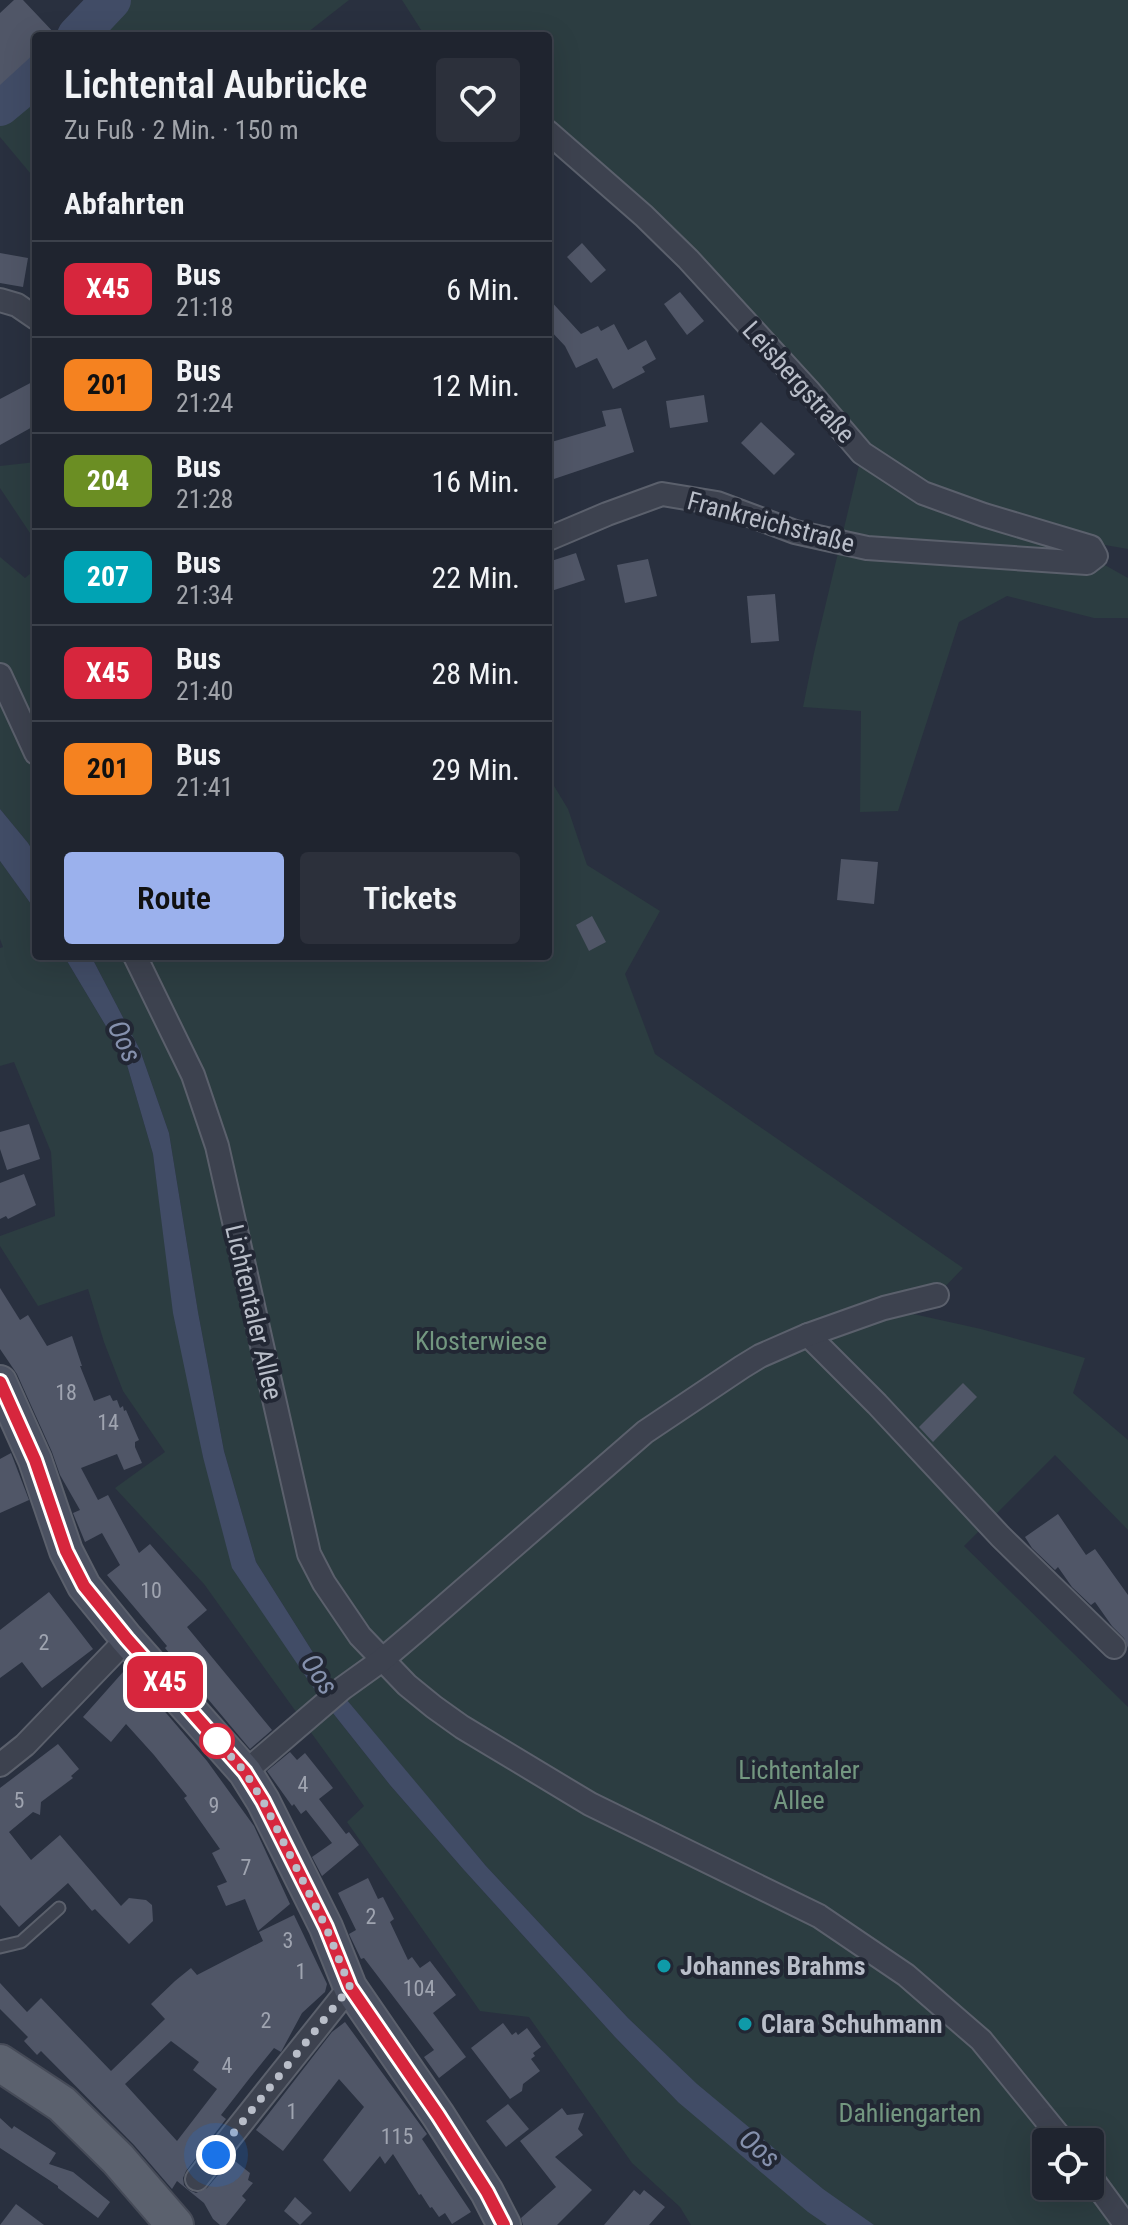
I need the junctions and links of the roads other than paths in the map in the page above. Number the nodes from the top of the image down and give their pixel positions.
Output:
1 (552, 136) edge
2 (0, 300) edge
3 (32, 315) edge
4 (552, 537) edge
5 (1096, 556) joint
6 (0, 675) edge
7 (32, 744) edge
8 (137, 960) edge
9 (937, 1295) dead end
10 (808, 1335) junction
11 (0, 1382) edge
12 (127, 1639) junction
13 (1114, 1647) dead end
14 (382, 1660) junction
15 (0, 1765) edge
16 (245, 1772) junction
17 (59, 1908) dead end
18 (0, 1947) edge
19 (350, 1987) junction
20 (0, 2063) edge
21 (1053, 2128) edge
22 (197, 2179) dead end
23 (1104, 2195) edge
24 (175, 2225) edge
25 (504, 2225) edge
26 (1126, 2225) edge

1 - 5 street, Leisbergstraße
2 - 3 street
4 - 5 street, Frankreichstraße
6 - 7 street
8 - 14 street, Lichtentaler Allee
9 - 10 street
10 - 13 street
10 - 14 street
11 - 12 main road
12 - 15 street
12 - 16 main road
14 - 16 street
14 - 21 street, Lichtentaler Allee
16 - 19 main road
17 - 18 lane
19 - 22 street
19 - 25 main road
20 - 24 main road
23 - 26 street

